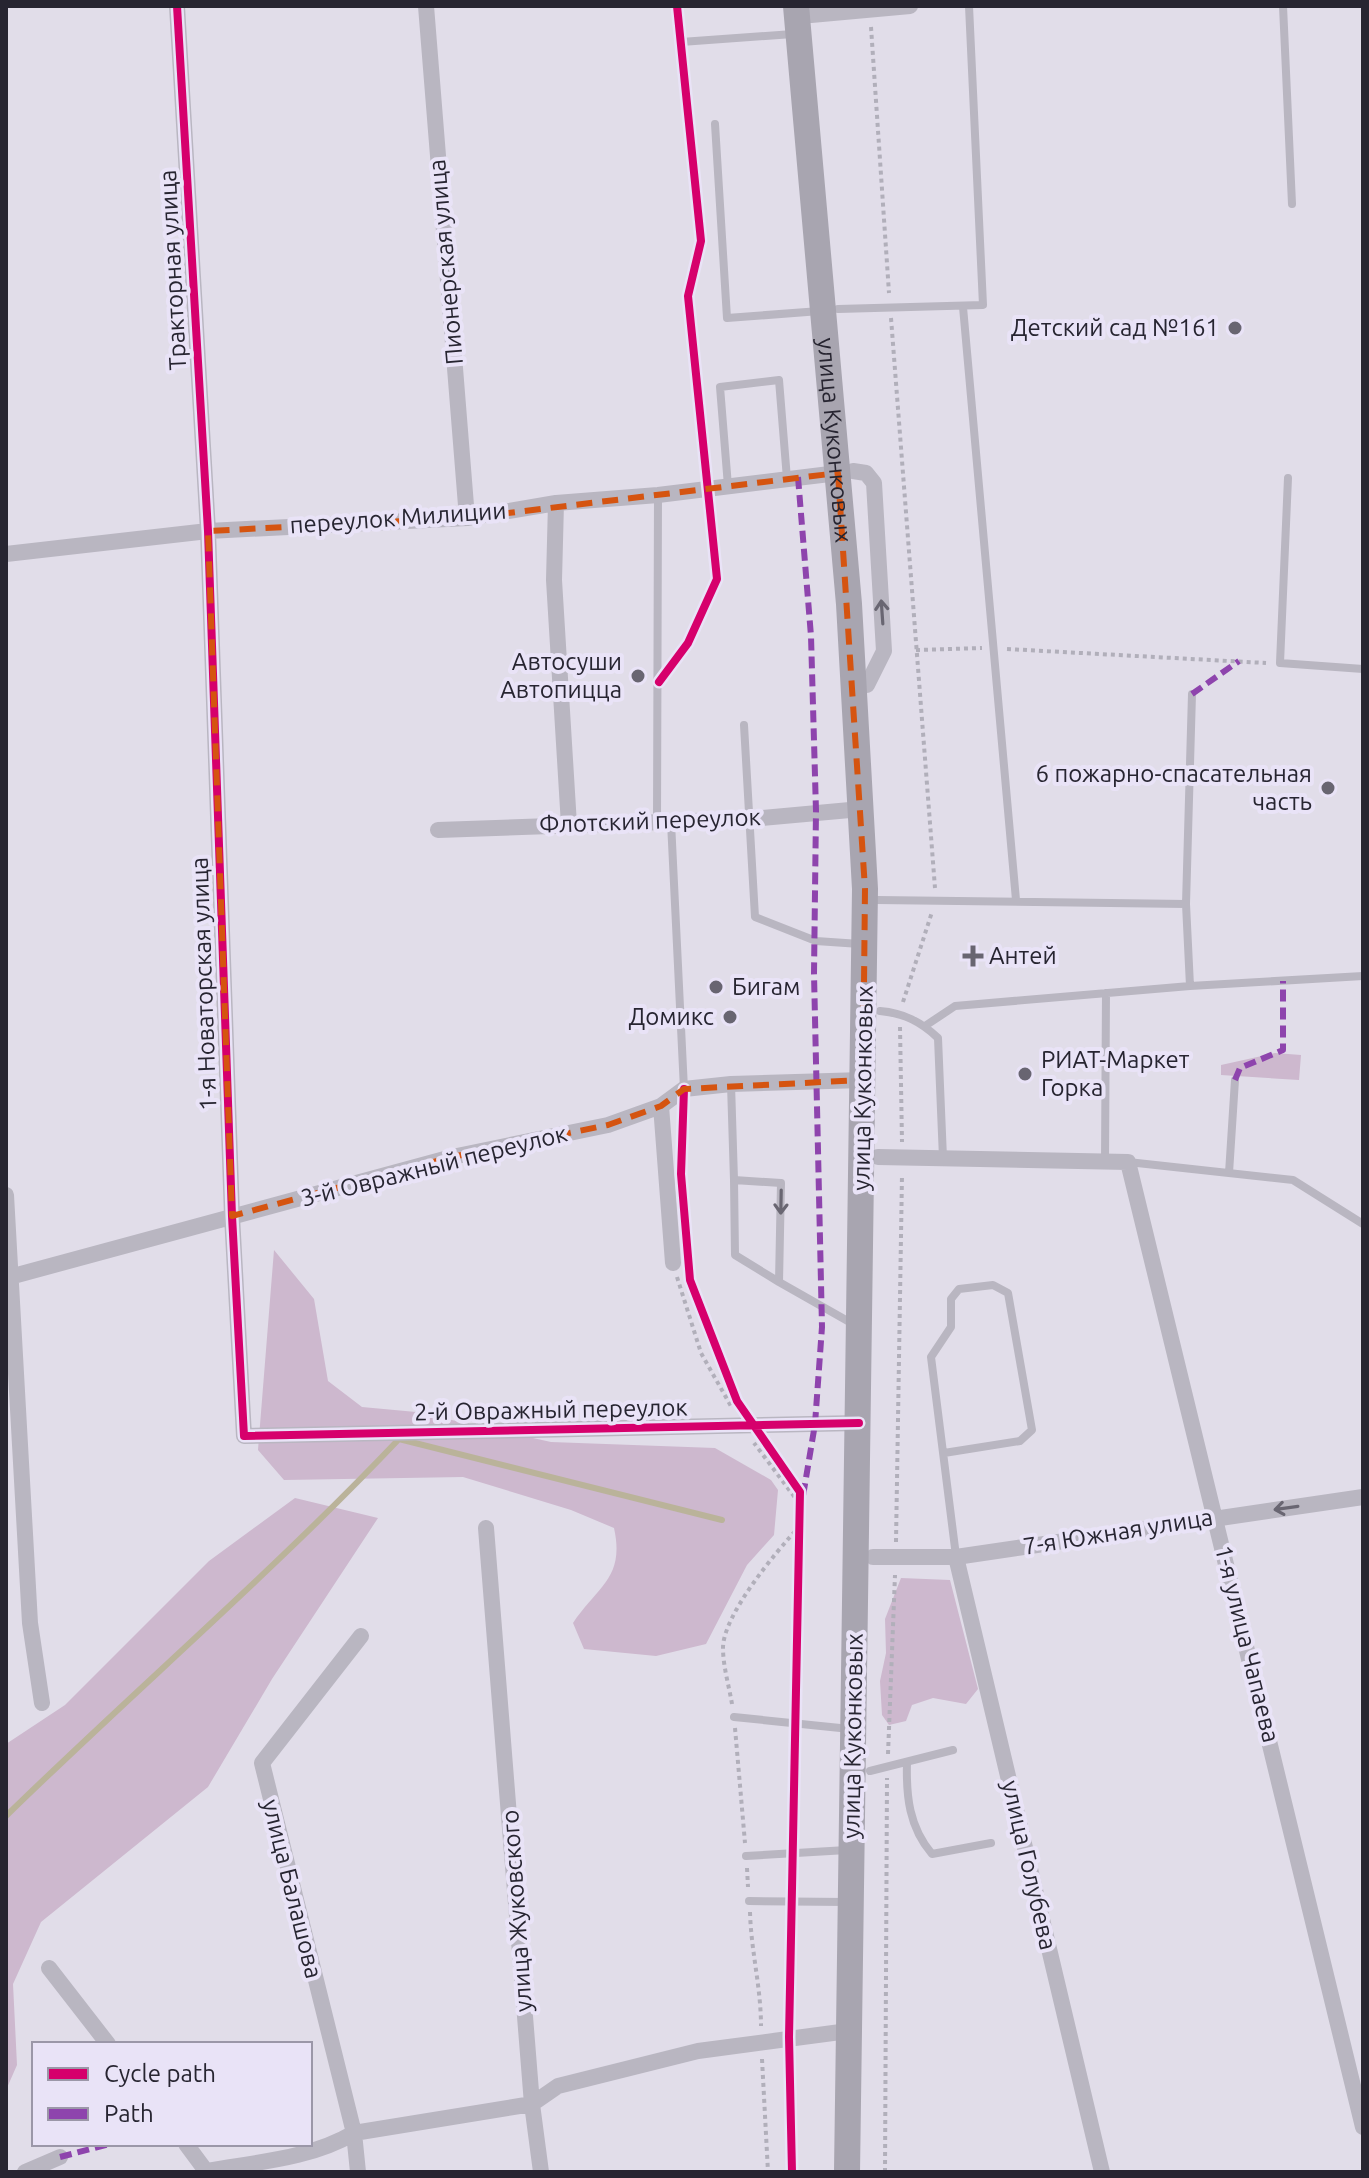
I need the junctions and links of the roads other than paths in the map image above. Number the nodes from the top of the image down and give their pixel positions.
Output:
1 (177, 6) edge
2 (426, 6) edge
3 (910, 6) edge
4 (969, 6) edge
5 (1283, 6) edge
6 (802, 16) edge
7 (681, 42) dead end
8 (715, 124) dead end
9 (1292, 204) dead end
10 (963, 307) junction
11 (831, 310) junction
12 (845, 472) junction
13 (1288, 478) dead end
14 (787, 479) junction
15 (728, 486) junction
16 (658, 495) junction
17 (556, 503) junction
18 (467, 518) junction
19 (208, 531) junction
20 (6, 554) edge
21 (1363, 669) edge
22 (1192, 694) dead end
23 (744, 725) dead end
24 (861, 809) junction
25 (750, 819) junction
26 (664, 821) junction
27 (569, 825) junction
28 (438, 830) dead end
29 (877, 900) junction
30 (1016, 900) junction
31 (1186, 904) junction
32 (864, 945) junction
33 (1363, 976) edge
34 (1190, 986) junction
35 (1106, 993) junction
36 (890, 1012) junction
37 (925, 1026) junction
38 (863, 1080) junction
39 (1235, 1080) dead end
40 (731, 1084) junction
41 (684, 1089) junction
42 (661, 1106) junction
43 (890, 1157) junction
44 (943, 1158) junction
45 (1105, 1161) junction
46 (1128, 1162) junction
47 (1229, 1173) junction
48 (734, 1180) junction
49 (6, 1195) edge
50 (232, 1216) junction
51 (1363, 1224) edge
52 (673, 1263) road end
53 (9, 1277) edge
54 (779, 1282) junction
55 (860, 1328) junction
56 (859, 1423) junction
57 (244, 1436) joint
58 (944, 1453) junction
59 (1363, 1497) edge
60 (1216, 1517) junction
61 (486, 1528) dead end
62 (884, 1557) junction
63 (956, 1557) junction
64 (361, 1636) dead end
65 (42, 1703) dead end
66 (734, 1717) road end
67 (854, 1729) junction
68 (953, 1750) dead end
69 (907, 1762) junction
70 (878, 1769) junction
71 (991, 1843) dead end
72 (851, 1850) junction
73 (746, 1856) road end
74 (749, 1901) road end
75 (851, 1902) junction
76 (49, 1968) dead end
77 (848, 2031) junction
78 (106, 2042) edge
79 (532, 2104) junction
80 (1363, 2127) edge
81 (354, 2133) junction
82 (187, 2146) edge
83 (60, 2157) dead end
84 (206, 2171) edge
85 (25, 2172) edge
86 (358, 2172) edge
87 (541, 2172) edge
88 (847, 2172) edge
89 (865, 2172) edge
90 (1102, 2172) edge

1 - 19 street, Тракторная улица
2 - 18 street, Пионерская улица
3 - 6 street
4 - 10 lane
5 - 9 lane
6 - 7 lane
6 - 11 main road, улица Куконковых
8 - 11 lane
10 - 11 lane
10 - 30 lane
11 - 12 main road, улица Куконковых
12 - 14 street, переулок Милиции
12 - 24 main road, улица Куконковых
29 -> 12 main road, улица Куконковых
13 - 21 lane
14 - 15 street, переулок Милиции
14 - 15 lane
15 - 16 street, переулок Милиции
16 - 17 street, переулок Милиции
16 - 26 lane
17 - 18 street, переулок Милиции
17 - 27 street
18 - 19 street, переулок Милиции
19 - 20 street, переулок Милиции
19 - 50 street, 1-я Новаторская улица
22 - 31 lane
23 - 25 lane
24 - 25 street, Флотский переулок
24 - 32 main road, улица Куконковых
25 - 26 street, Флотский переулок
25 - 32 lane
26 - 27 street, Флотский переулок
26 - 41 lane
27 - 28 street, Флотский переулок
29 - 30 lane
29 - 36 main road, улица Куконковых
30 - 31 lane
31 - 34 lane
32 - 38 main road, улица Куконковых
33 - 34 lane
34 - 35 lane
35 - 37 lane
35 - 45 lane
36 - 37 lane
36 - 43 main road, улица Куконковых
37 - 44 lane
38 - 40 street
38 - 55 main road, улица Куконковых
39 - 47 lane
40 - 41 street
40 - 48 lane
41 - 42 street, 3-й Овражный переулок
42 - 50 street, 3-й Овражный переулок
42 - 52 street
43 - 44 street
43 - 62 main road, улица Куконковых
44 - 45 street
45 - 46 street
46 - 47 lane
46 - 60 street, 1-я улица Чапаева
47 - 51 lane
48 - 54 lane
48 -> 54 lane
49 - 53 street
50 - 53 street, 3-й Овражный переулок
50 - 57 street, 1-я Новаторская улица
53 - 65 street
54 - 55 lane
55 - 56 main road, улица Куконковых
56 - 57 street, 2-й Овражный переулок
56 - 67 main road, улица Куконковых
58 - 58 lane
58 - 63 lane
59 -> 60 street, 7-я Южная улица
60 - 63 street, 7-я Южная улица
60 - 80 street, 1-я улица Чапаева
61 - 79 street, улица Жуковского
62 - 63 street, 7-я Южная улица
62 - 70 main road, улица Куконковых
63 - 90 street, улица Голубева
64 - 81 street, улица Балашова
66 - 67 lane
67 - 72 main road, улица Куконковых
68 - 69 lane
69 - 70 lane
69 - 71 lane
70 - 89 main road, улица Куконковых
72 - 73 lane
72 - 75 main road, улица Куконковых
74 - 75 lane
75 - 77 main road, улица Куконковых
76 - 78 street
77 - 79 street
77 - 88 main road, улица Куконковых
79 - 81 street
79 - 87 street, улица Жуковского
81 - 84 street
81 - 86 street, улица Балашова
82 - 84 street
83 - 85 street

